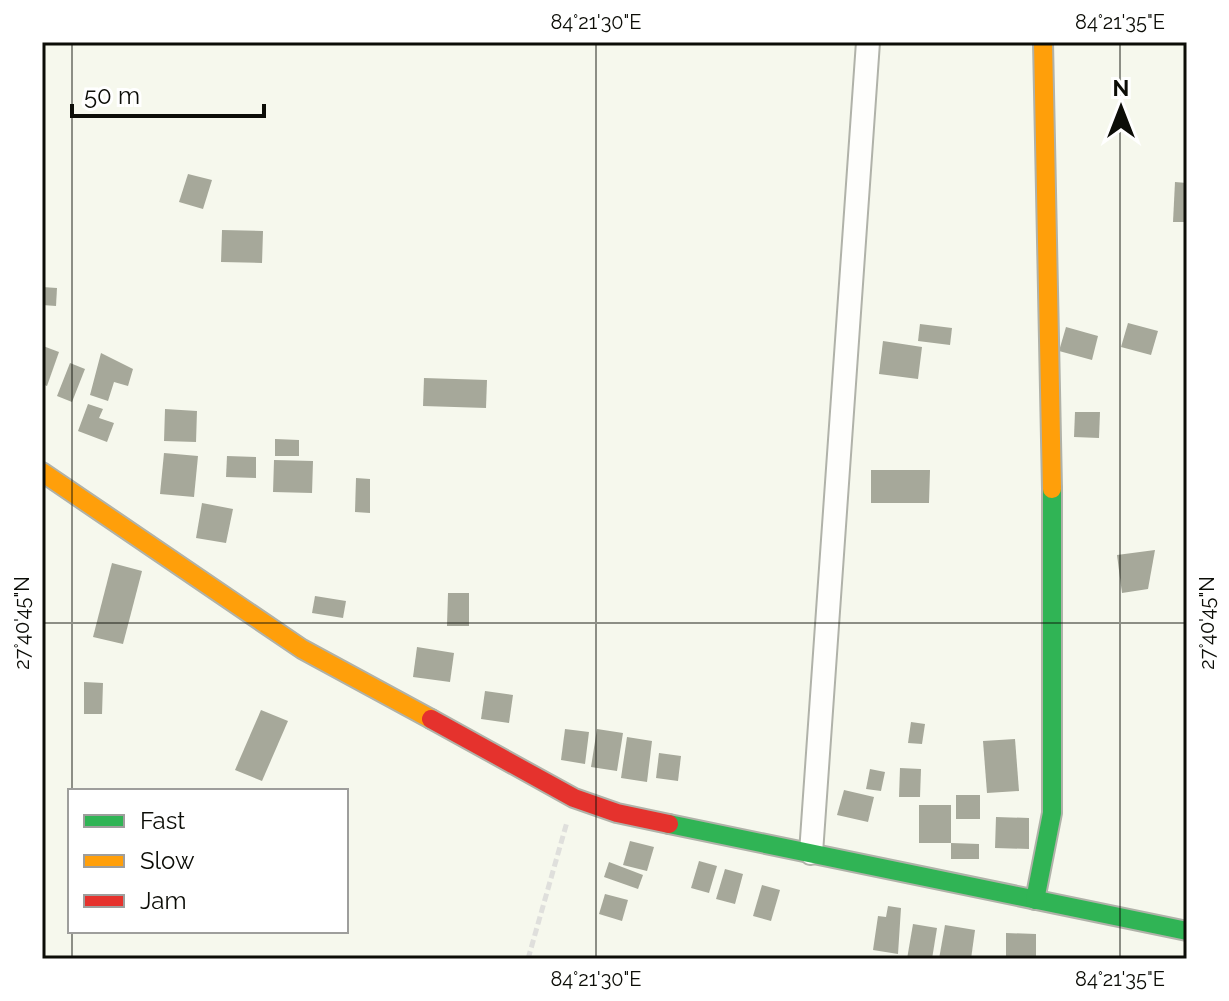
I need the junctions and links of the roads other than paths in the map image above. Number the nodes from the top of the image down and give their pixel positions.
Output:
1 (868, 42) edge
2 (1043, 42) edge
3 (42, 472) edge
4 (811, 853) junction
5 (1035, 900) junction
6 (1187, 931) edge

1 - 4 street
2 - 5 street
3 - 4 street
4 - 5 street
5 - 6 street

